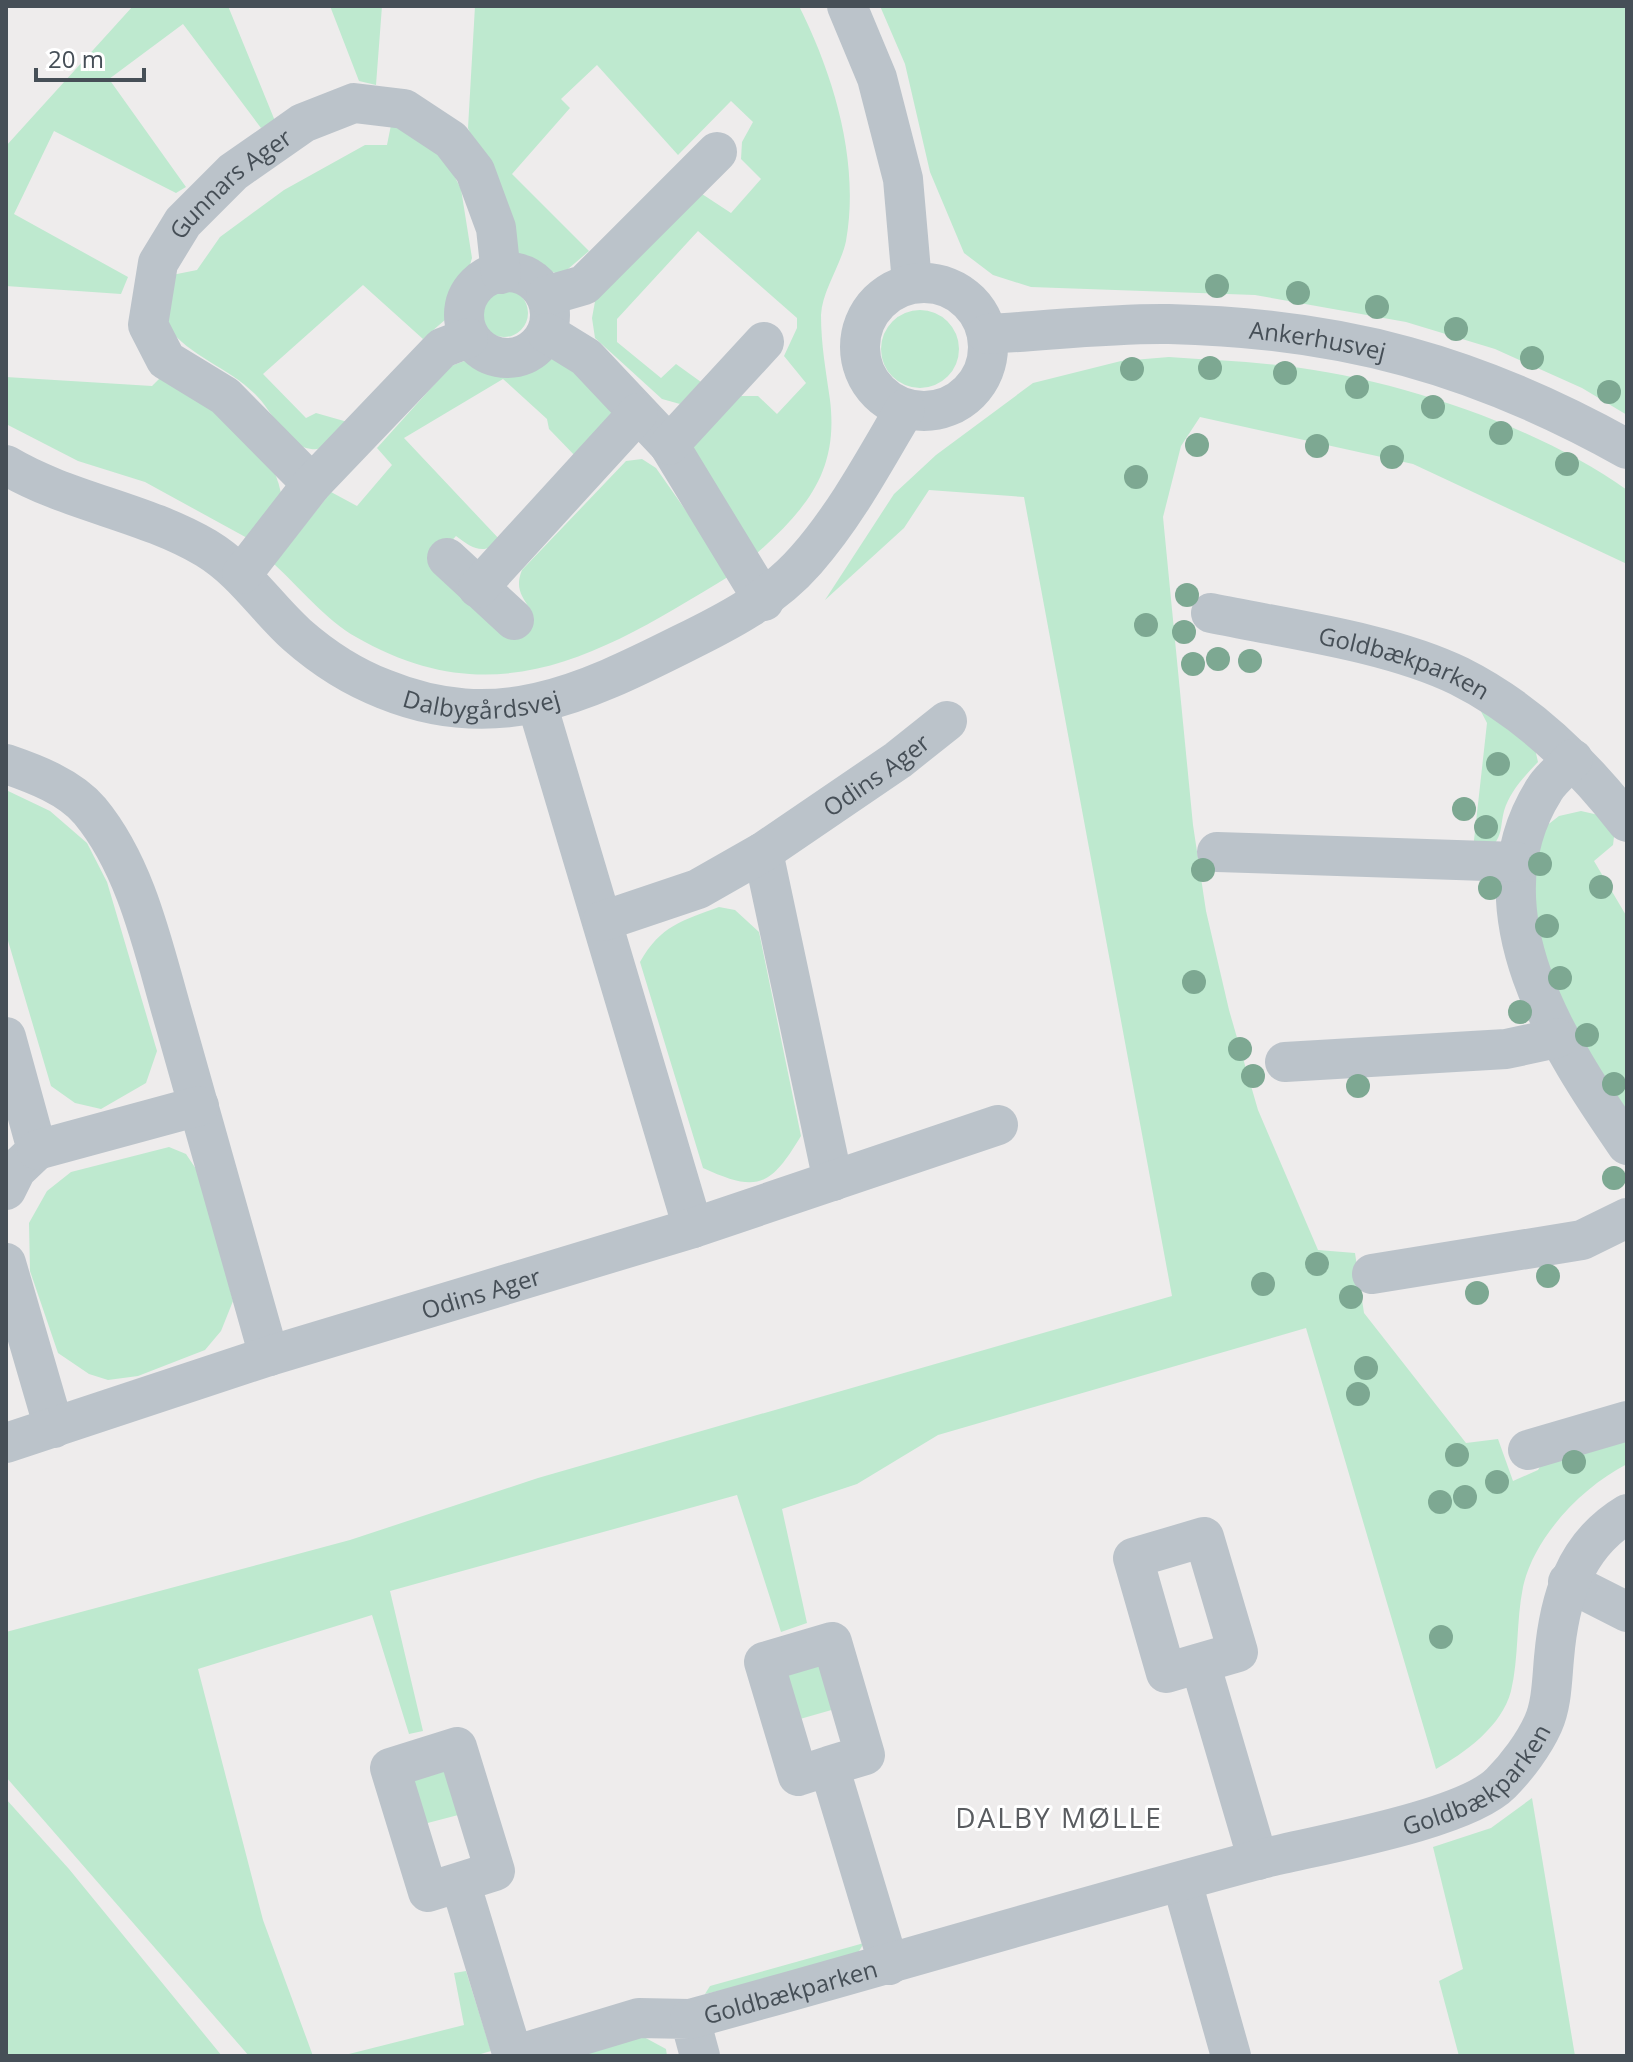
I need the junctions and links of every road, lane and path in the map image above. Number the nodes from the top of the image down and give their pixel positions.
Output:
1 (847, 6) edge
2 (717, 152) dead end
3 (501, 274) junction
4 (912, 283) junction
5 (546, 314) junction
6 (987, 334) junction
7 (468, 338) junction
8 (764, 342) dead end
9 (905, 409) junction
10 (638, 413) junction
11 (669, 445) junction
12 (1627, 449) edge
13 (6, 465) edge
14 (312, 484) junction
15 (447, 558) dead end
16 (242, 574) junction
17 (478, 588) junction
18 (764, 601) junction
19 (1211, 613) dead end
20 (514, 620) dead end
21 (537, 704) junction
22 (947, 721) dead end
23 (1573, 759) junction
24 (6, 764) edge
25 (1627, 822) edge
26 (763, 852) junction
27 (1217, 852) dead end
28 (1516, 862) junction
29 (603, 921) junction
30 (6, 1037) edge
31 (1557, 1038) junction
32 (1285, 1062) dead end
33 (199, 1106) junction
34 (998, 1125) dead end
35 (1627, 1145) edge
36 (37, 1150) junction
37 (833, 1181) junction
38 (6, 1190) edge
39 (1627, 1218) edge
40 (693, 1228) junction
41 (6, 1263) edge
42 (1372, 1274) dead end
43 (269, 1356) junction
44 (1627, 1421) edge
45 (54, 1428) junction
46 (6, 1443) edge
47 (1528, 1450) dead end
48 (1627, 1514) edge
49 (1568, 1582) junction
50 (1627, 1612) edge
51 (1200, 1663) dead end
52 (829, 1766) dead end
53 (1258, 1860) junction
54 (460, 1882) dead end
55 (1182, 1882) junction
56 (889, 1965) junction
57 (695, 2037) edge
58 (1231, 2056) edge

1 - 4 street
2 - 5 street
3 - 5 street
3 - 7 street
3 - 14 street, Gunnars Ager
4 - 6 street
4 - 9 street
5 - 7 street
5 - 10 street
6 - 9 street
6 - 12 street, Ankerhusvej
7 - 14 street
8 - 11 street
9 - 18 street, Dalbygårdsvej
10 - 11 street
10 - 17 street
11 - 18 street
13 - 16 street, Dalbygårdsvej
14 - 16 street
15 - 17 street
16 - 21 street, Dalbygårdsvej
17 - 20 street
18 - 21 street, Dalbygårdsvej
19 - 23 street, Goldbækparken
21 - 29 street
22 - 26 street, Odins Ager
23 - 25 street, Goldbækparken
23 - 28 street
24 - 33 street
26 - 29 street, Odins Ager
26 - 37 street
27 - 28 street
28 - 31 street
29 - 40 street
30 - 36 street
31 - 32 street
31 - 35 street
33 - 36 street
33 - 43 street
34 - 37 street, Odins Ager
36 - 38 street
37 - 40 street, Odins Ager
39 - 42 street
40 - 43 street, Odins Ager
41 - 45 street
43 - 45 street, Odins Ager
44 - 47 street
45 - 46 street, Odins Ager
48 - 49 street, Goldbækparken
49 - 50 street
49 - 53 street, Goldbækparken
51 - 53 street
52 - 56 street, Goldbækparken
53 - 55 street, Goldbækparken
54 - 57 street, Goldbækparken
55 - 56 street, Goldbækparken
55 - 58 street
56 - 57 street, Goldbækparken

